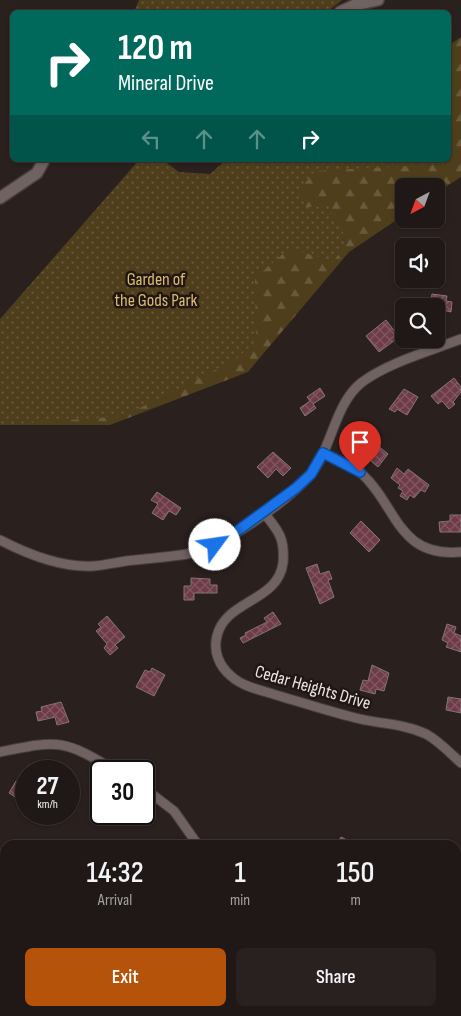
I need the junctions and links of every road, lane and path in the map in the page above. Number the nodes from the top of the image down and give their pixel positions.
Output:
1 (378, 0) edge
2 (344, 10) edge
3 (43, 162) edge
4 (0, 198) edge
5 (461, 339) edge
6 (323, 453) junction
7 (264, 513) junction
8 (0, 540) edge
9 (461, 552) edge
10 (0, 752) edge
11 (98, 760) edge
12 (461, 763) edge
13 (155, 797) edge
14 (194, 840) edge

1 - 2 street
3 - 4 street
5 - 6 street
6 - 7 street
6 - 9 street
7 - 8 street
7 - 12 street, Cedar Heights Drive
10 - 11 street
13 - 14 street

